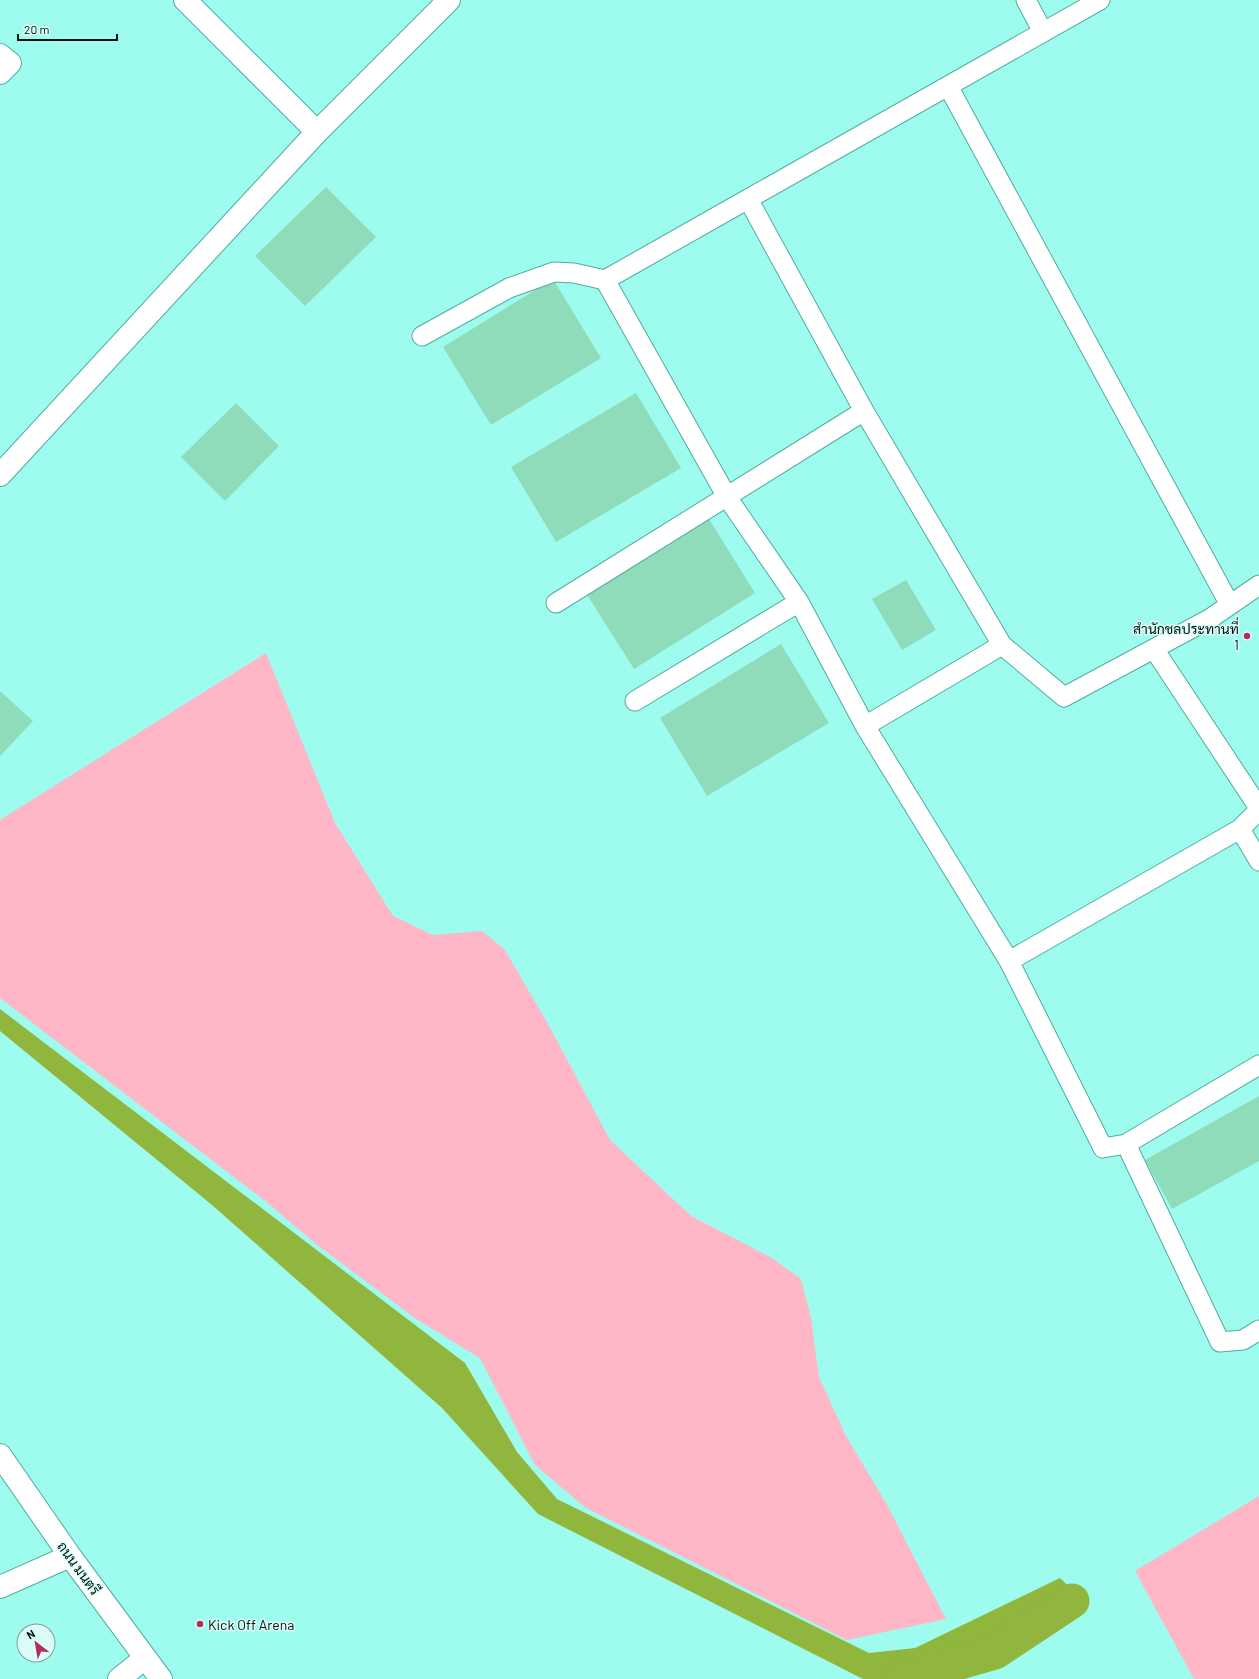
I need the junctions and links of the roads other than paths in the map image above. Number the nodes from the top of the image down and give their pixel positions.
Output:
1 (185, 0) edge
2 (449, 0) edge
3 (1026, 0) edge
4 (1100, 0) edge
5 (1043, 32) junction
6 (0, 55) edge
7 (0, 74) edge
8 (948, 86) junction
9 (317, 132) junction
10 (748, 200) junction
11 (605, 280) junction
12 (422, 336) dead end
13 (864, 411) junction
14 (0, 475) edge
15 (727, 497) junction
16 (1259, 585) edge
17 (800, 602) junction
18 (556, 603) dead end
19 (1230, 605) junction
20 (1002, 645) junction
21 (1154, 649) junction
22 (635, 701) dead end
23 (865, 726) junction
24 (1259, 809) edge
25 (1240, 829) junction
26 (1259, 861) edge
27 (1009, 961) junction
28 (1259, 1065) edge
29 (1126, 1144) junction
30 (1259, 1330) edge
31 (0, 1455) edge
32 (70, 1556) junction
33 (0, 1587) edge
34 (145, 1658) junction
35 (119, 1679) edge
36 (162, 1679) edge

1 - 9 street
2 - 9 street
3 - 5 lane
4 - 5 lane
5 - 8 lane
6 - 7 street
8 - 10 lane
8 - 19 lane
9 - 14 street
10 - 11 lane
10 - 13 lane
11 - 12 lane
11 - 15 lane
13 - 15 lane
13 - 20 lane
15 - 17 lane
15 - 18 lane
16 - 19 lane
17 - 22 lane
17 - 23 lane
19 - 21 lane
20 - 21 lane
20 - 23 lane
21 - 24 lane
23 - 27 lane
24 - 25 lane
25 - 26 lane
25 - 27 lane
27 - 29 lane
28 - 29 lane
29 - 30 lane
31 - 32 street, ถนน มนตรี
32 - 33 street
32 - 34 street, ถนน มนตรี
34 - 35 street
34 - 36 street, ถนน มนตรี

